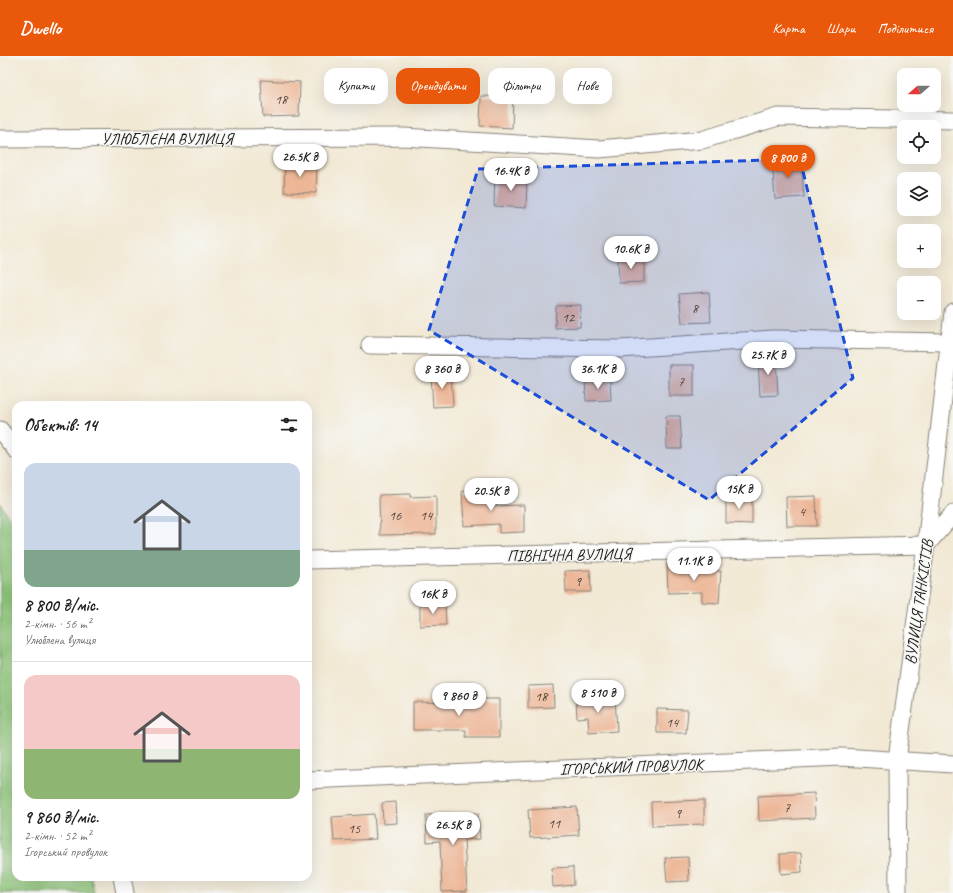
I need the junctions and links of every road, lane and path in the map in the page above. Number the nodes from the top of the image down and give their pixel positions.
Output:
1 (953, 120) edge
2 (0, 139) edge
3 (953, 312) edge
4 (949, 342) junction
5 (370, 345) dead end
6 (0, 430) edge
7 (12, 445) edge
8 (953, 514) edge
9 (926, 545) junction
10 (312, 560) edge
11 (896, 760) junction
12 (953, 764) edge
13 (312, 780) edge
14 (123, 881) edge
15 (125, 893) edge
16 (898, 893) edge

1 - 2 street, УЛЮБЛЕНА ВУЛИЦЯ
3 - 4 street, ВУЛИЦЯ ТАНКІСТІВ
4 - 5 street
4 - 9 street, ВУЛИЦЯ ТАНКІСТІВ
6 - 7 street
8 - 9 street
9 - 10 street, ПІВНІЧНА ВУЛИЦЯ
9 - 11 street, ВУЛИЦЯ ТАНКІСТІВ
11 - 12 street, ІГОРСЬКИЙ ПРОВУЛОК
11 - 13 street, ІГОРСЬКИЙ ПРОВУЛОК
11 - 16 street, ВУЛИЦЯ ТАНКІСТІВ
14 - 15 street

